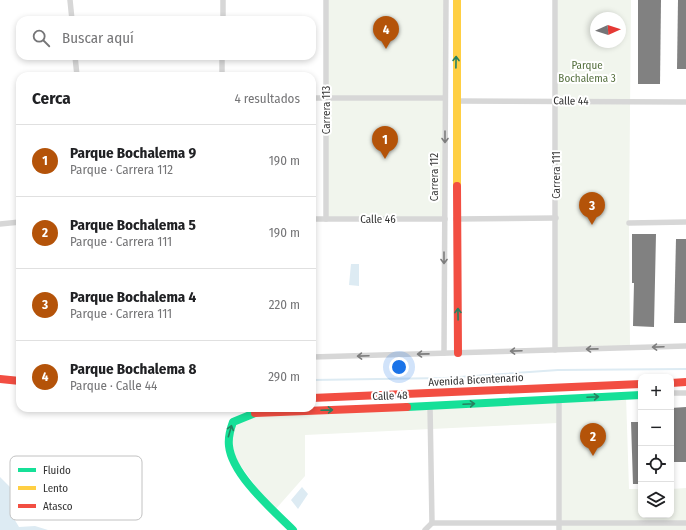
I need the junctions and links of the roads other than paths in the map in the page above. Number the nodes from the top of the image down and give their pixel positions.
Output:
1 (70, 0) edge
2 (223, 0) edge
3 (326, 0) edge
4 (446, 0) edge
5 (457, 0) edge
6 (555, 0) edge
7 (72, 16) edge
8 (223, 16) edge
9 (75, 60) edge
10 (222, 60) edge
11 (77, 72) edge
12 (222, 72) edge
13 (316, 98) edge
14 (326, 98) junction
15 (445, 98) junction
16 (456, 101) junction
17 (556, 101) junction
18 (686, 102) edge
19 (556, 218) junction
20 (316, 219) edge
21 (326, 219) junction
22 (444, 219) junction
23 (456, 219) junction
24 (16, 222) edge
25 (686, 222) edge
26 (629, 223) dead end
27 (0, 224) edge
28 (686, 346) edge
29 (555, 350) junction
30 (444, 353) junction
31 (458, 353) junction
32 (316, 357) edge
33 (0, 379) edge
34 (16, 381) edge
35 (674, 382) edge
36 (686, 382) edge
37 (638, 384) edge
38 (686, 392) edge
39 (674, 393) edge
40 (638, 395) edge
41 (316, 398) edge
42 (559, 399) junction
43 (430, 406) junction
44 (316, 410) edge
45 (260, 412) edge
46 (432, 523) junction
47 (686, 523) edge
48 (558, 527) edge
49 (293, 530) edge
50 (425, 530) edge

1 - 7 street
2 - 8 street
3 - 14 street, Carrera 113
4 - 15 street, Carrera 112
16 -> 5 street, Carrera 112
6 - 17 street, Carrera 111
9 - 11 street
10 - 12 street
13 - 14 street
14 - 15 street
14 - 21 street, Carrera 113
15 -> 22 street, Carrera 112
16 - 17 street, Calle 44
16 - 23 street, Carrera 112
17 - 18 street, Calle 44
17 - 19 street, Carrera 111
19 - 23 street
19 - 29 street, Carrera 111
20 - 21 street, Calle 46
21 - 22 street, Calle 46
22 -> 30 street, Carrera 112
31 -> 23 street, Carrera 112
24 - 27 street
25 - 26 street
28 -> 29 street
29 -> 31 street
30 - 31 street
30 -> 32 street
33 - 34 street
35 - 36 street
37 - 41 street, Avenida Bicentenario
38 - 39 street
42 -> 40 street, Calle 48
43 -> 42 street, Calle 48
42 - 48 street
44 -> 43 street, Calle 48
43 - 46 street
49 -> 45 street, Calle 48
46 - 48 street
46 - 50 street
47 - 48 street

